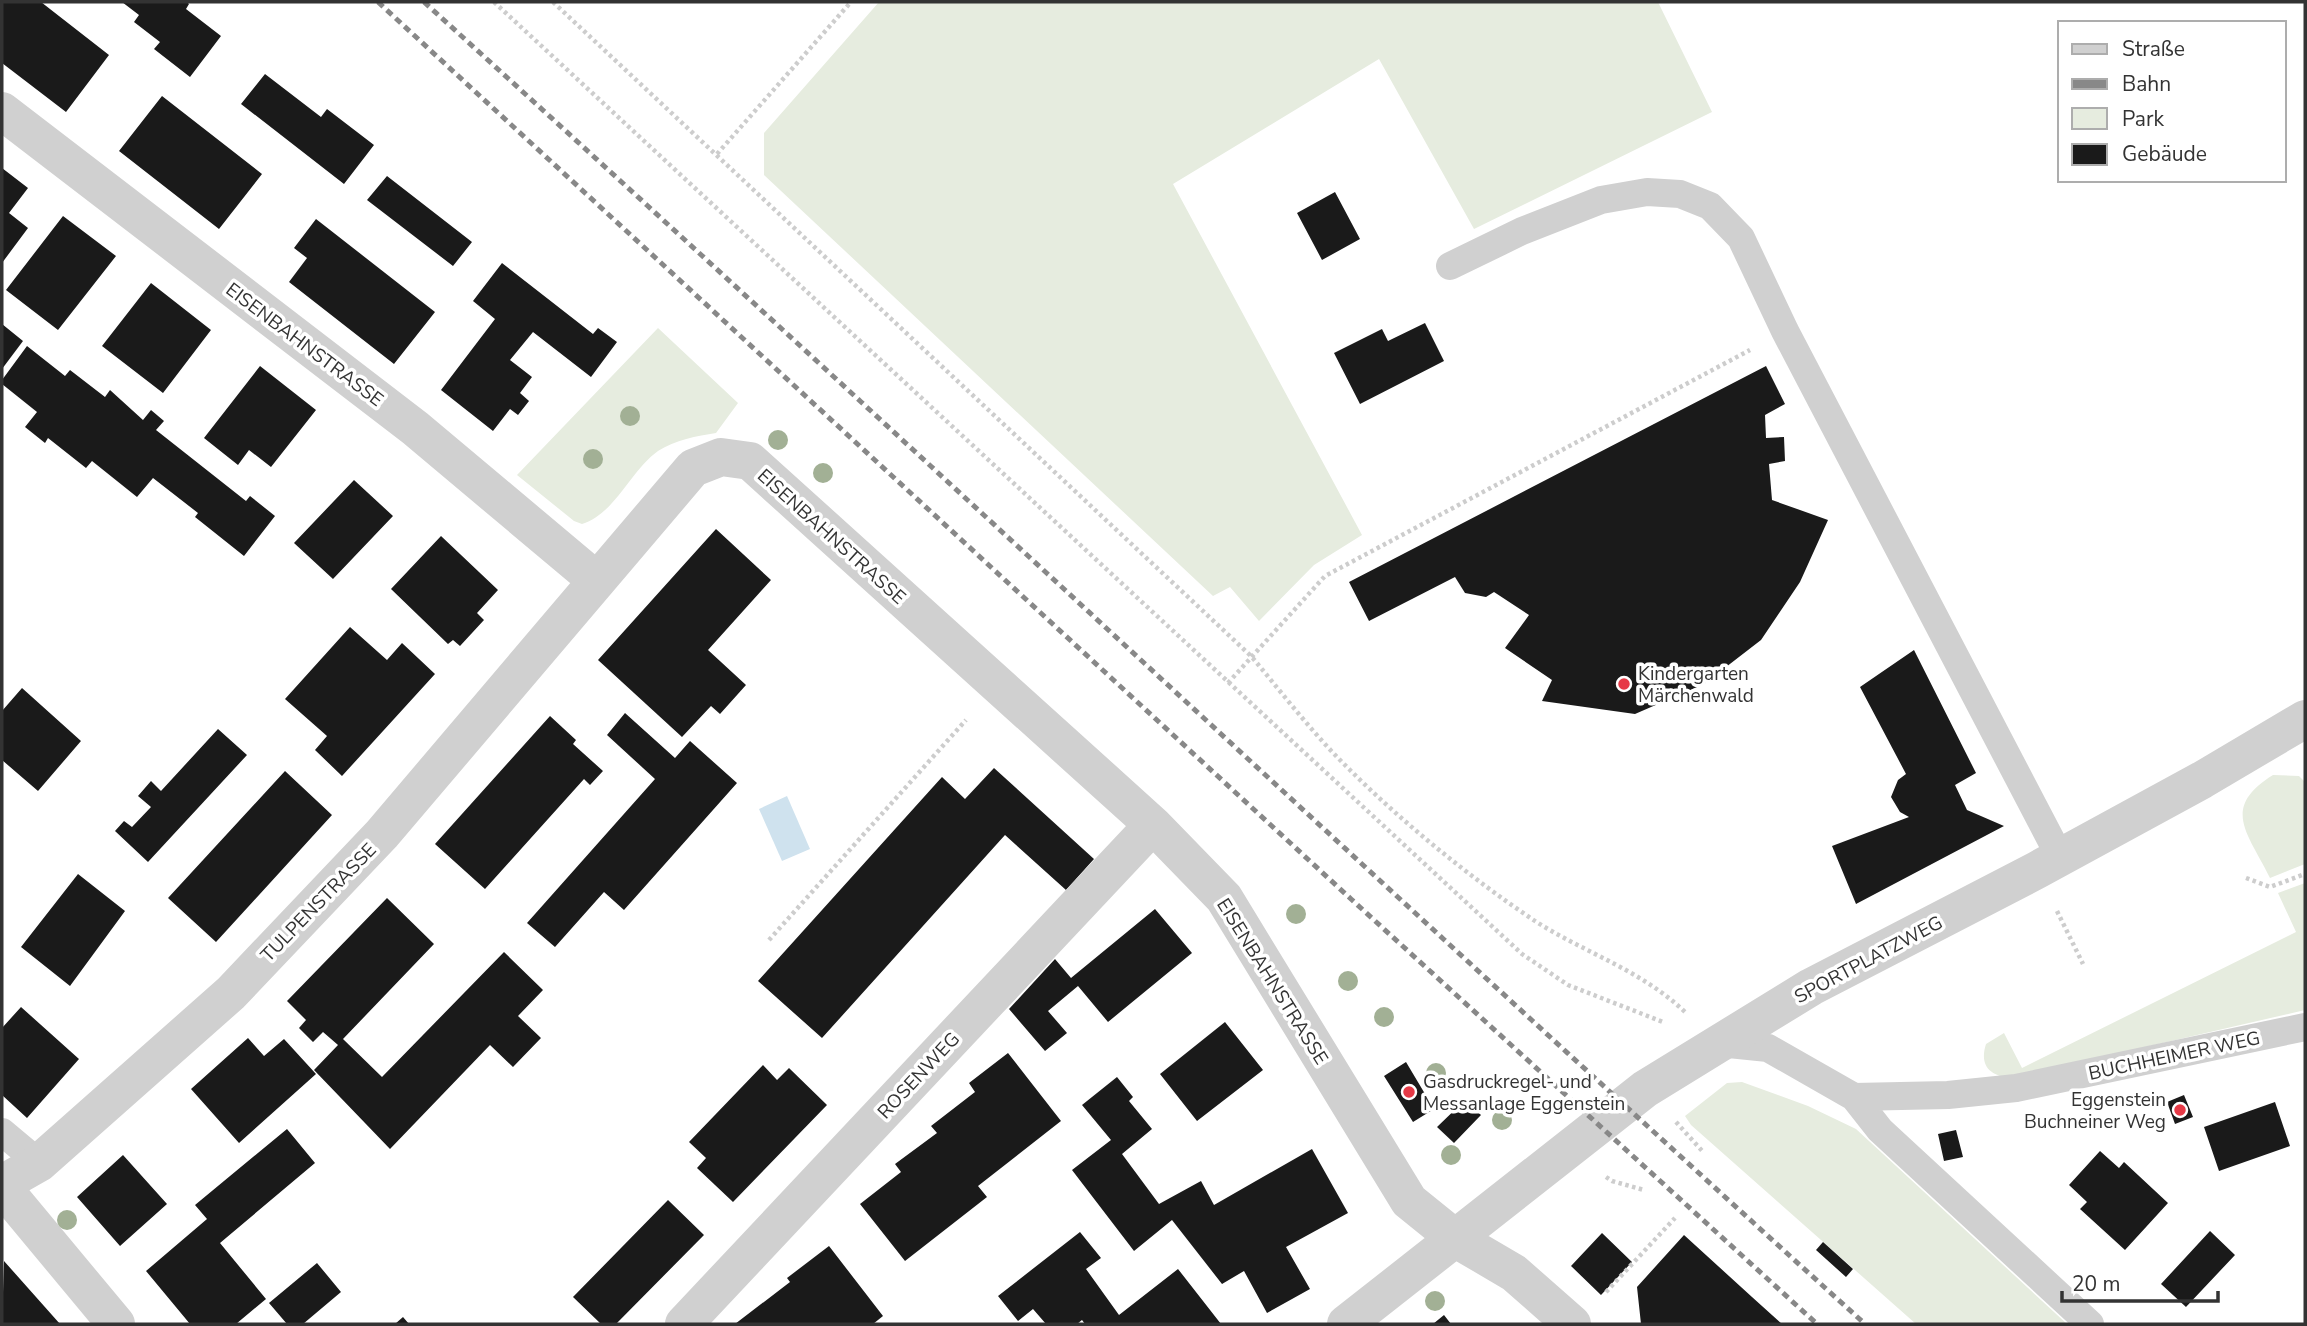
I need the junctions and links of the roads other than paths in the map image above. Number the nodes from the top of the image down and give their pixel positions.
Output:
1 (2, 111) edge
2 (1450, 266) dead end
3 (596, 580) junction
4 (2304, 722) edge
5 (1153, 825) junction
6 (2060, 857) junction
7 (2305, 1027) edge
8 (1719, 1043) junction
9 (1854, 1097) junction
10 (2, 1132) edge
11 (39, 1163) junction
12 (2, 1186) edge
13 (1455, 1239) junction
14 (116, 1324) edge
15 (684, 1324) edge
16 (1346, 1324) edge
17 (1572, 1324) edge
18 (2090, 1324) edge

1 - 3 street, EISENBAHNSTRASSE
2 - 6 lane
3 - 5 street, EISENBAHNSTRASSE
3 - 11 street, TULPENSTRASSE
4 - 6 street, SPORTPLATZWEG
5 - 13 street, EISENBAHNSTRASSE
5 - 15 street, ROSENWEG
6 - 8 street, SPORTPLATZWEG
7 - 9 lane, BUCHHEIMER WEG
8 - 9 lane
8 - 13 street, SPORTPLATZWEG
9 - 18 lane
10 - 11 lane
11 - 12 street, TULPENSTRASSE
12 - 14 street
13 - 16 street, SPORTPLATZWEG
13 - 17 street, EISENBAHNSTRASSE

